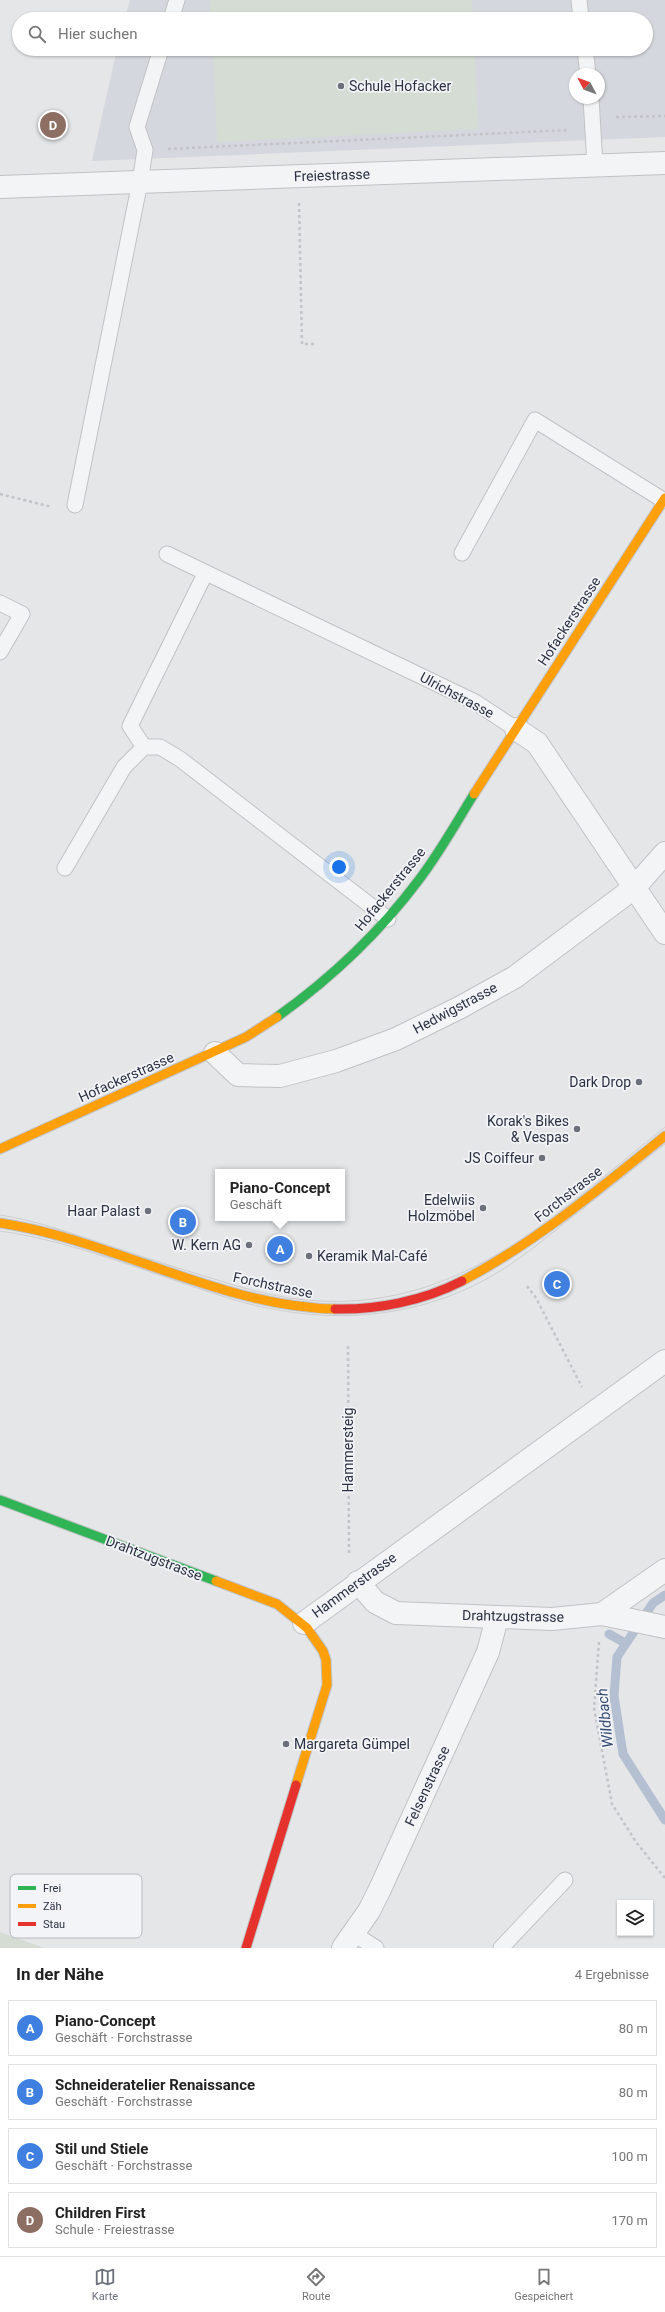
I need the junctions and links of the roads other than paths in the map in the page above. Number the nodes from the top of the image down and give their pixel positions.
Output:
1 (177, 0) edge
2 (579, 0) edge
3 (173, 12) edge
4 (580, 12) edge
5 (160, 56) edge
6 (586, 56) edge
7 (587, 68) edge
8 (591, 104) edge
9 (665, 163) edge
10 (595, 165) junction
11 (140, 182) junction
12 (0, 187) edge
13 (664, 499) edge
14 (75, 505) road end
15 (462, 553) dead end
16 (167, 554) dead end
17 (206, 574) junction
18 (0, 603) edge
19 (0, 652) edge
20 (516, 729) junction
21 (144, 747) junction
22 (665, 853) edge
23 (65, 868) dead end
24 (634, 888) junction
25 (388, 919) junction
26 (665, 933) edge
27 (215, 1053) junction
28 (665, 1136) edge
29 (0, 1149) edge
30 (0, 1223) edge
31 (665, 1361) edge
32 (0, 1500) edge
33 (665, 1570) edge
34 (358, 1582) junction
35 (610, 1615) junction
36 (497, 1618) junction
37 (304, 1623) junction
38 (661, 1625) edge
39 (565, 1880) dead end
40 (348, 1941) edge
41 (246, 1948) edge
42 (376, 1948) edge
43 (501, 1948) edge

1 - 3 lane
2 - 4 lane
5 - 11 lane
6 - 7 lane
8 - 10 lane
9 - 10 street, Freiestrasse
10 - 11 street, Freiestrasse
11 - 12 street, Freiestrasse
11 - 14 lane
13 - 15 lane
13 - 20 main road, Hofackerstrasse
16 - 17 lane, Ulrichstrasse
17 - 20 lane, Ulrichstrasse
17 - 21 lane
18 - 19 lane
20 - 24 street, Ulrichstrasse
20 - 25 main road, Hofackerstrasse
21 - 23 lane
21 - 25 lane
22 - 24 street, Hedwigstrasse
24 - 26 street, Ulrichstrasse
24 - 27 street, Hedwigstrasse
25 - 27 main road, Hofackerstrasse
27 - 29 main road, Hofackerstrasse
28 - 30 main road, Forchstrasse
31 - 34 street, Hammerstrasse
32 - 37 main road, Drahtzugstrasse
33 - 35 street, Drahtzugstrasse
34 - 36 street, Drahtzugstrasse
34 - 37 street, Hammerstrasse
35 - 36 street, Drahtzugstrasse
35 - 38 street
36 - 40 street, Felsenstrasse
37 - 41 main road, Hammerstrasse
39 - 43 lane
40 - 42 lane

